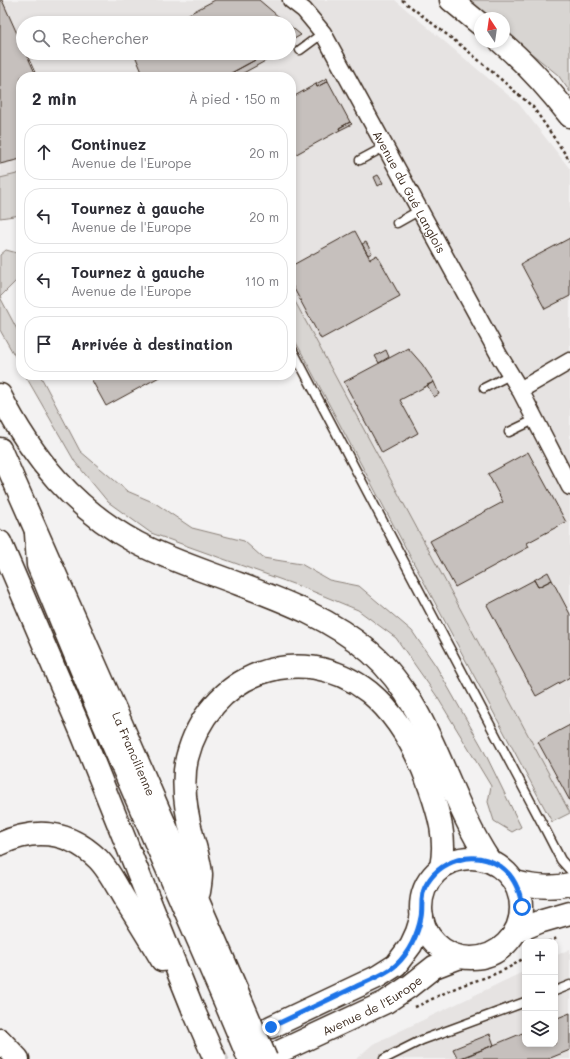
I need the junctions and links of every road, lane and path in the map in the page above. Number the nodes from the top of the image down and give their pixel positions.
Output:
1 (291, 0) edge
2 (402, 0) edge
3 (452, 0) edge
4 (474, 19) edge
5 (323, 33) junction
6 (508, 48) edge
7 (300, 50) dead end
8 (570, 116) edge
9 (386, 146) junction
10 (360, 160) dead end
11 (570, 161) edge
12 (420, 210) junction
13 (397, 223) dead end
14 (296, 356) edge
15 (570, 361) edge
16 (510, 374) junction
17 (484, 388) dead end
18 (520, 390) junction
19 (0, 394) edge
20 (534, 420) junction
21 (509, 432) dead end
22 (0, 449) edge
23 (568, 479) edge
24 (36, 533) junction
25 (0, 542) edge
26 (0, 844) edge
27 (489, 860) junction
28 (441, 867) junction
29 (570, 870) edge
30 (515, 882) junction
31 (570, 884) edge
32 (198, 901) junction
33 (570, 913) edge
34 (422, 916) junction
35 (515, 932) junction
36 (460, 957) junction
37 (570, 985) edge
38 (558, 990) edge
39 (230, 994) junction
40 (522, 1003) edge
41 (193, 1009) junction
42 (271, 1027) tunnel mouth
43 (0, 1040) edge
44 (274, 1055) edge
45 (18, 1059) edge
46 (215, 1059) edge
47 (249, 1059) edge
48 (384, 1059) edge

1 - 5 street, Avenue du Gué Langlois
2 - 11 path
3 - 4 main road
5 - 7 lane
5 - 9 street, Avenue du Gué Langlois
6 - 8 main road
9 - 10 lane
9 - 12 street, Avenue du Gué Langlois
12 - 13 lane
12 - 16 street, Avenue du Gué Langlois
14 - 29 lane
15 - 18 street
16 - 17 lane
16 - 18 street, Avenue du Gué Langlois
18 - 20 street, Avenue du Gué Langlois
19 - 27 main road
20 - 21 lane
20 - 23 street, Avenue du Gué Langlois
22 - 24 main road, La Francilienne
24 - 32 main road, La Francilienne
24 - 39 main road
25 - 41 main road
26 - 41 main road
27 - 28 main road, Avenue de l'Europe
27 - 30 main road, Avenue de l'Europe
28 - 32 main road
28 - 34 main road, Avenue de l'Europe
30 - 31 main road
30 - 35 main road, Avenue de l'Europe
32 - 39 main road, La Francilienne
33 - 35 main road, Avenue de l'Europe
34 - 36 main road, Avenue de l'Europe
34 - 42 main road, Avenue de l'Europe
35 - 36 main road, Avenue de l'Europe
36 - 44 main road, Avenue de l'Europe
37 - 38 lane
39 - 44 main road, La Francilienne, bridge
39 - 47 main road, bridge
40 - 48 lane
41 - 46 main road, bridge
43 - 45 main road

